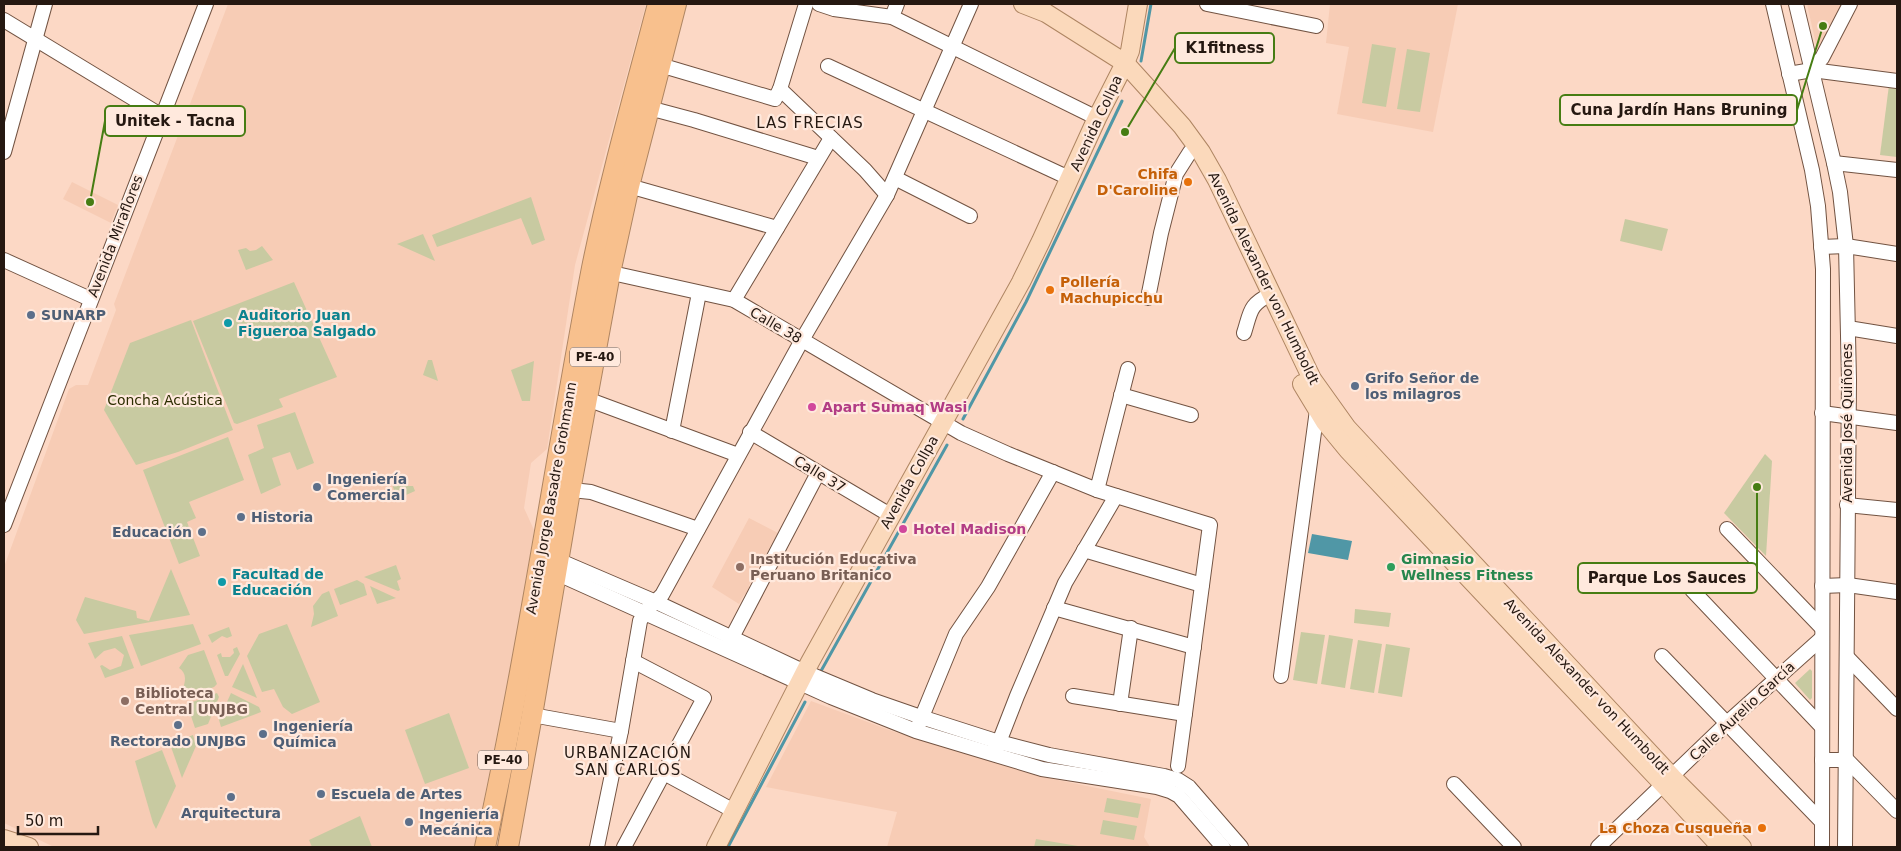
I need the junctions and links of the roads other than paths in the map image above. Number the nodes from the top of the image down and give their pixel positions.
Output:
1 (45, 4) edge
2 (206, 4) edge
3 (658, 4) edge
4 (676, 4) edge
5 (806, 4) edge
6 (818, 4) edge
7 (897, 4) edge
8 (971, 4) edge
9 (1023, 4) edge
10 (1138, 4) edge
11 (1207, 4) edge
12 (1773, 4) edge
13 (1796, 4) edge
14 (1850, 4) edge
15 (1047, 9) edge
16 (892, 17) junction
17 (4, 20) edge
18 (1316, 26) dead end
19 (34, 38) junction
20 (952, 47) junction
21 (660, 65) junction
22 (828, 66) dead end
23 (1123, 67) junction
24 (1812, 70) junction
25 (1789, 74) junction
26 (1897, 81) edge
27 (780, 89) junction
28 (649, 108) junction
29 (925, 110) junction
30 (162, 116) junction
31 (1097, 118) junction
32 (831, 138) junction
33 (1193, 149) junction
34 (4, 152) edge
35 (818, 158) junction
36 (1834, 163) junction
37 (1897, 170) edge
38 (895, 178) junction
39 (1069, 178) junction
40 (630, 186) junction
41 (887, 195) junction
42 (970, 216) dead end
43 (776, 228) junction
44 (1846, 246) junction
45 (1821, 247) junction
46 (1897, 254) edge
47 (4, 260) edge
48 (601, 271) junction
49 (699, 292) junction
50 (1266, 297) junction
51 (1148, 298) dead end
52 (90, 299) junction
53 (734, 300) junction
54 (1848, 328) junction
55 (1244, 333) dead end
56 (1897, 336) edge
57 (802, 340) junction
58 (1128, 369) dead end
59 (1121, 395) junction
60 (587, 399) junction
61 (1322, 406) junction
62 (1822, 413) junction
63 (1191, 415) dead end
64 (1848, 416) junction
65 (943, 421) junction
66 (1897, 423) edge
67 (672, 430) junction
68 (750, 432) junction
69 (738, 455) junction
70 (1053, 472) junction
71 (818, 473) junction
72 (561, 489) junction
73 (1097, 490) junction
74 (1116, 496) junction
75 (1847, 505) junction
76 (1897, 510) edge
77 (890, 516) junction
78 (4, 525) edge
79 (698, 529) junction
80 (1727, 529) dead end
81 (1084, 550) junction
82 (557, 567) junction
83 (1202, 585) junction
84 (1848, 585) junction
85 (1822, 586) junction
86 (1692, 590) dead end
87 (1897, 592) edge
88 (656, 602) junction
89 (1054, 608) junction
90 (645, 612) junction
91 (1131, 628) junction
92 (1822, 633) junction
93 (729, 643) junction
94 (1194, 647) junction
95 (1662, 656) dead end
96 (1848, 657) junction
97 (633, 661) junction
98 (1281, 676) dead end
99 (802, 677) junction
100 (1777, 679) junction
101 (1073, 696) dead end
102 (1895, 702) edge
103 (1120, 704) junction
104 (1185, 714) junction
105 (532, 715) junction
106 (921, 717) junction
107 (1728, 724) junction
108 (1822, 727) junction
109 (621, 731) junction
110 (916, 731) junction
111 (997, 748) junction
112 (1822, 760) junction
113 (1847, 760) junction
114 (1178, 766) dead end
115 (664, 773) junction
116 (1668, 781) junction
117 (1454, 784) dead end
118 (494, 808) junction
119 (734, 811) junction
120 (1897, 812) edge
121 (1822, 822) junction
122 (4, 839) edge
123 (4, 844) edge
124 (1603, 845) edge
125 (21, 847) edge
126 (485, 847) edge
127 (489, 847) edge
128 (506, 847) edge
129 (597, 847) edge
130 (624, 847) edge
131 (716, 847) edge
132 (1223, 847) edge
133 (1241, 847) edge
134 (1514, 847) edge
135 (1721, 847) edge
136 (1742, 847) edge
137 (1822, 847) edge
138 (1846, 847) edge

1 - 19 street
2 - 30 street, Avenida Miraflores
3 - 48 highway, Avenida Jorge Basadre Grohmann / PE-40
4 - 21 highway, Avenida Jorge Basadre Grohmann / PE-40
5 - 27 street
6 - 16 street
7 - 16 street
8 - 20 street
9 - 15 main road, Avenida Alexander von Humboldt
10 - 23 main road, Avenida Collpa
11 - 18 street
12 - 25 street, Avenida José Quiñones
13 - 24 street, Avenida José Quiñones
14 - 24 street
15 - 23 main road, Avenida Alexander von Humboldt
16 - 20 street
17 - 19 street
19 - 30 street
19 - 34 street
20 - 29 street
20 - 31 street
21 - 27 street
21 - 28 highway, Avenida Jorge Basadre Grohmann / PE-40
22 - 29 street
23 - 31 main road, Avenida Collpa
23 - 33 main road, Avenida Alexander von Humboldt
24 - 25 street
24 - 26 street
24 - 36 street, Avenida José Quiñones
25 - 45 street, Avenida José Quiñones
27 - 32 street
28 - 35 street
28 - 40 highway, Avenida Jorge Basadre Grohmann / PE-40
29 - 38 street
29 - 39 street
30 - 52 street, Avenida Miraflores
31 - 39 main road, Avenida Collpa
32 - 35 street
32 - 41 street
33 - 50 main road, Avenida Alexander von Humboldt
33 - 51 street
35 - 43 street
36 - 37 street
36 - 44 street, Avenida José Quiñones
38 - 41 street
38 - 42 street
39 - 65 main road, Avenida Collpa
40 - 43 street
40 - 48 highway, Avenida Jorge Basadre Grohmann / PE-40
41 - 57 street
43 - 53 street
44 - 45 street
44 - 46 street
44 - 54 street, Avenida José Quiñones
45 - 62 street, Avenida José Quiñones
47 - 52 street
48 - 49 street, Calle 38
48 - 60 highway, Avenida Jorge Basadre Grohmann / PE-40
48 - 72 highway, Avenida Jorge Basadre Grohmann / PE-40
49 - 53 street, Calle 38
49 - 67 street
50 - 55 street
50 - 61 main road, Avenida Alexander von Humboldt
52 - 78 street, Avenida Miraflores
53 - 57 street, Calle 38
54 - 56 street
54 - 64 street, Avenida José Quiñones
57 - 65 street, Calle 38
57 - 68 street
58 - 59 street
59 - 63 street
59 - 73 street
60 - 67 street
60 - 72 highway, Avenida Jorge Basadre Grohmann / PE-40
61 - 98 street
61 - 116 main road, Avenida Alexander von Humboldt
62 - 64 street
62 - 85 street, Avenida José Quiñones
64 - 66 street
64 - 75 street, Avenida José Quiñones
65 - 70 street, Calle 38
65 - 77 main road, Avenida Collpa
67 - 69 street
68 - 69 street
68 - 71 street, Calle 37
69 - 79 street
70 - 73 street, Calle 38
70 - 106 street
71 - 77 street, Calle 37
71 - 93 street
72 - 79 street
72 - 82 highway, Avenida Jorge Basadre Grohmann / PE-40
72 - 118 highway, Avenida Jorge Basadre Grohmann / PE-40
73 - 74 street, Calle 38
74 - 81 street
74 - 83 street, Calle 38
75 - 76 street
75 - 84 street, Avenida José Quiñones
77 - 99 main road, Avenida Collpa
79 - 88 street
80 - 92 street
81 - 83 street
81 - 89 street
82 - 88 street
82 - 90 street
82 - 105 highway, Avenida Jorge Basadre Grohmann / PE-40
83 - 94 street
84 - 85 street
84 - 87 street
84 - 96 street, Avenida José Quiñones
85 - 92 street, Avenida José Quiñones
86 - 100 street
88 - 90 street
88 - 93 street
89 - 91 street
89 - 111 street
90 - 93 street
90 - 97 street
91 - 94 street
91 - 103 street
92 - 100 street, Calle Aurelio García
92 - 108 street, Avenida José Quiñones
93 - 99 street
94 - 104 street
95 - 107 street
96 - 102 street
96 - 113 street, Avenida José Quiñones
97 - 109 street
97 - 115 street
99 - 106 street
99 - 110 street
99 - 119 main road, Avenida Collpa
100 - 107 street, Calle Aurelio García
100 - 108 street
101 - 103 street
103 - 104 street
104 - 114 street
105 - 109 street
105 - 128 highway, Avenida Jorge Basadre Grohmann / PE-40
106 - 110 street
106 - 111 street
107 - 116 street, Calle Aurelio García
107 - 121 street
108 - 112 street, Avenida José Quiñones
109 - 129 street
110 - 111 street
111 - 132 street
111 - 133 street
112 - 113 street
112 - 121 street, Avenida José Quiñones
113 - 120 street
113 - 138 street, Avenida José Quiñones
115 - 119 street
115 - 130 street
116 - 124 street, Calle Aurelio García
116 - 135 main road, Avenida Alexander von Humboldt
116 - 136 main road, Avenida Alexander von Humboldt
117 - 134 street
118 - 126 highway, Avenida Jorge Basadre Grohmann / PE-40
118 - 127 highway
119 - 131 main road, Avenida Collpa
121 - 137 street, Avenida José Quiñones
122 - 125 main road
123 - 125 main road

